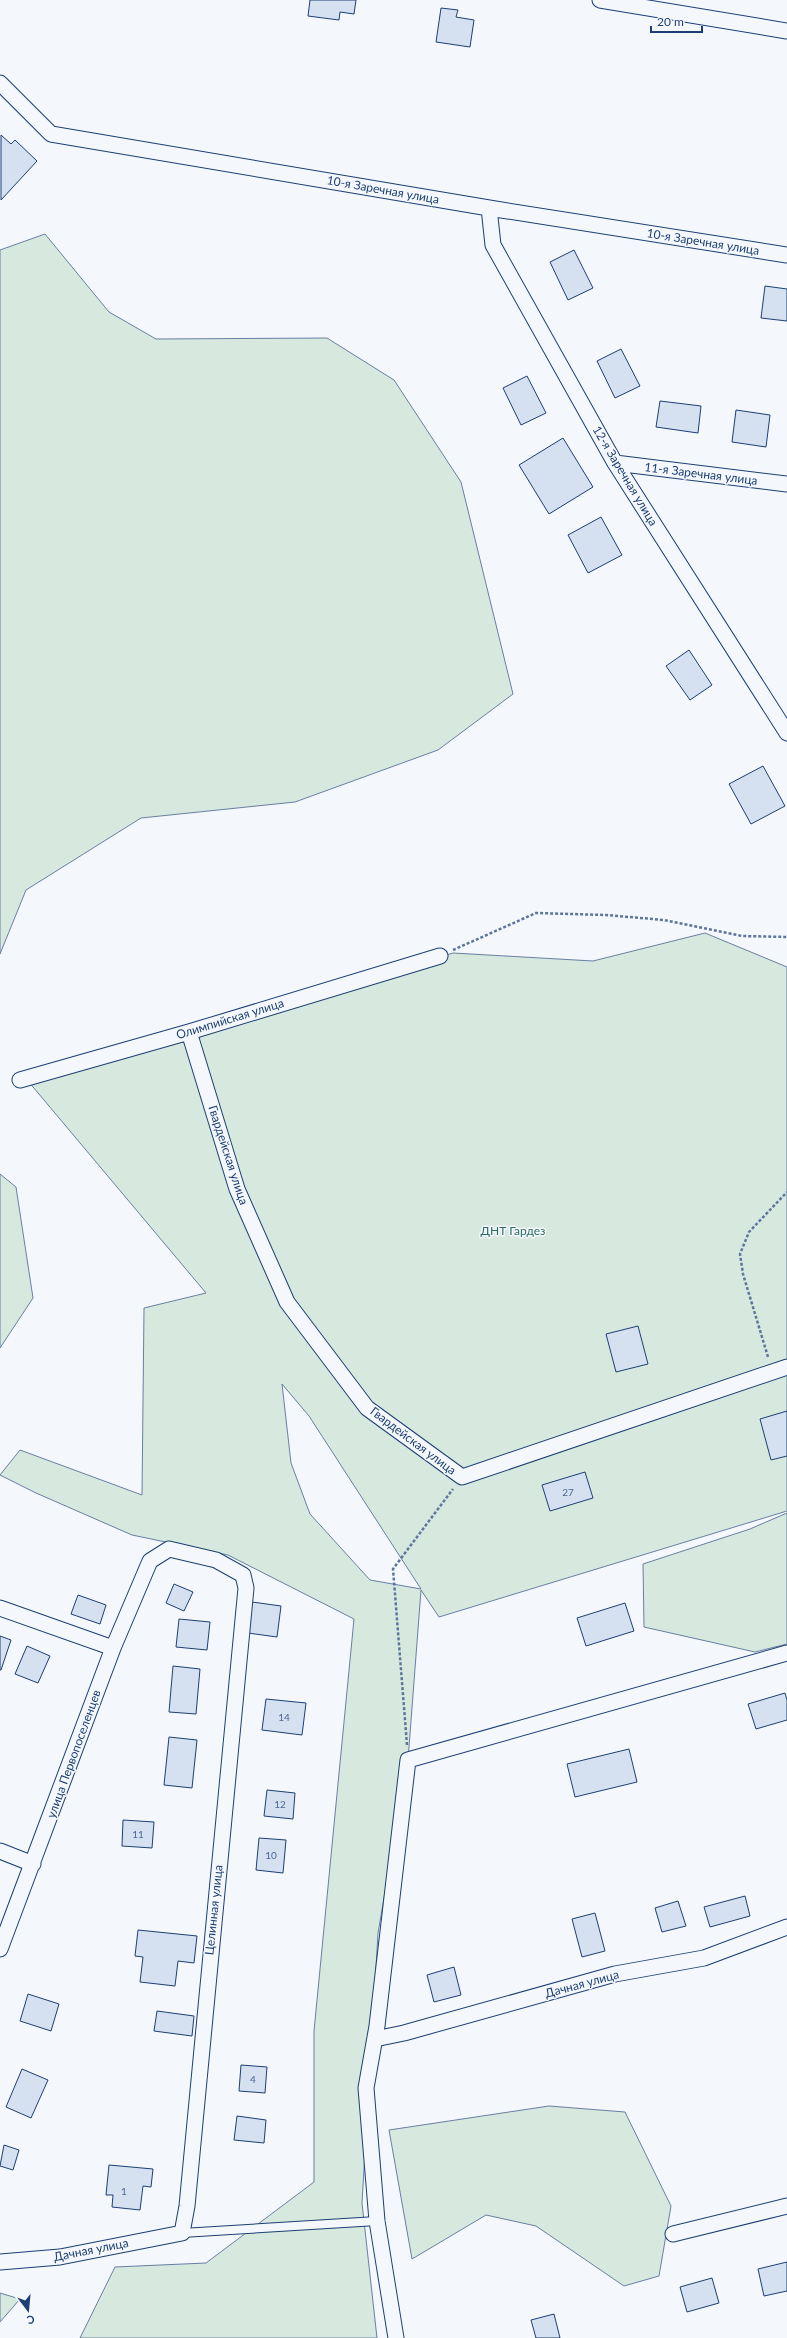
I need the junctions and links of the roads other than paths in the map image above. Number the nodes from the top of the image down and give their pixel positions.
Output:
1 (600, 0) edge
2 (787, 31) edge
3 (0, 83) edge
4 (489, 208) junction
5 (787, 255) edge
6 (615, 463) junction
7 (787, 484) edge
8 (787, 733) edge
9 (440, 956) road end
10 (189, 1032) junction
11 (20, 1080) dead end
12 (787, 1367) edge
13 (150, 1561) joint
14 (0, 1608) edge
15 (113, 1648) junction
16 (787, 1653) edge
17 (0, 1851) edge
18 (33, 1864) junction
19 (787, 1927) edge
20 (0, 1949) edge
21 (375, 2039) junction
22 (787, 2206) edge
23 (377, 2221) junction
24 (182, 2233) junction
25 (673, 2234) dead end
26 (0, 2262) edge
27 (396, 2338) edge

1 - 2 street
3 - 4 street, 10-я Заречная улица
4 - 5 street, 10-я Заречная улица
4 - 6 street, 12-я Заречная улица
6 - 7 street, 11-я Заречная улица
6 - 8 street, 12-я Заречная улица
9 - 10 street, Олимпийская улица
10 - 11 street, Олимпийская улица
10 - 12 street, Гвардейская улица
13 - 15 street, улица Первопоселенцев
13 - 24 street, Целинная улица
14 - 15 street
15 - 18 street, улица Первопоселенцев
16 - 21 street
17 - 18 street
18 - 20 street, улица Первопоселенцев
19 - 21 street, Дачная улица
21 - 23 street
22 - 25 street
23 - 24 lane
23 - 27 street
24 - 26 street, Дачная улица

